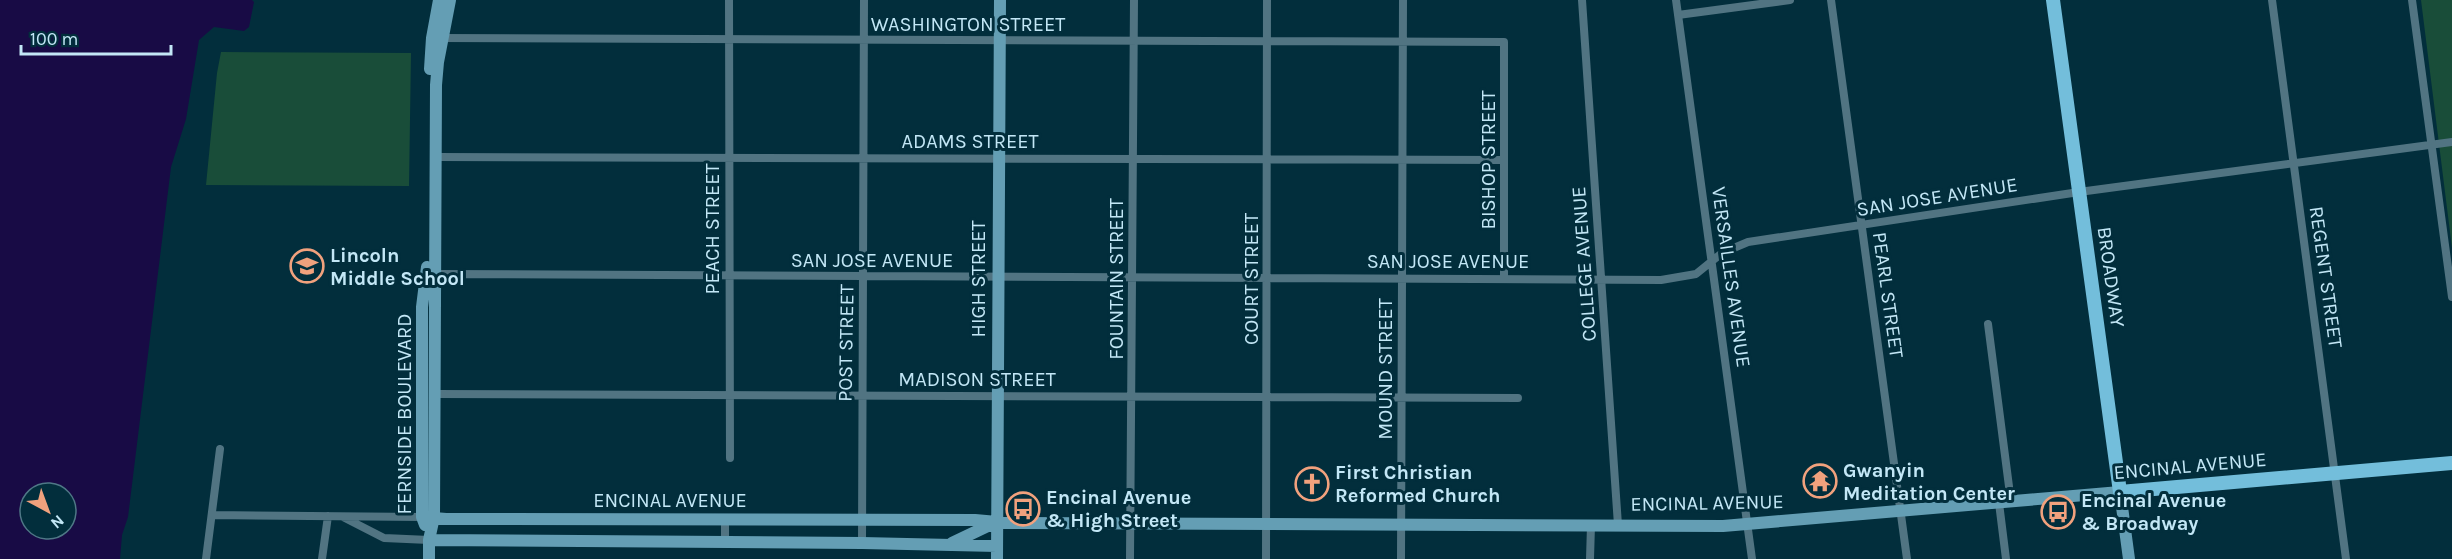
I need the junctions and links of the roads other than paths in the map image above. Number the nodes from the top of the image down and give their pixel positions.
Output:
1 (440, 0) edge
2 (450, 0) edge
3 (729, 0) edge
4 (864, 0) edge
5 (1000, 0) edge
6 (1134, 0) edge
7 (1267, 0) edge
8 (1403, 0) edge
9 (1582, 0) edge
10 (1676, 0) edge
11 (1790, 0) edge
12 (1831, 0) edge
13 (2053, 0) edge
14 (2272, 0) edge
15 (2412, 0) edge
16 (1753, 2) edge
17 (1678, 15) junction
18 (437, 38) junction
19 (730, 39) junction
20 (1000, 39) junction
21 (864, 40) junction
22 (1134, 40) junction
23 (1268, 41) junction
24 (1403, 41) junction
25 (1504, 42) joint
26 (2452, 142) edge
27 (2432, 145) junction
28 (436, 157) junction
29 (863, 157) junction
30 (729, 158) junction
31 (999, 158) junction
32 (1133, 158) junction
33 (1268, 159) junction
34 (1402, 159) junction
35 (1504, 160) junction
36 (2294, 163) junction
37 (2079, 192) junction
38 (1862, 225) junction
39 (1712, 262) junction
40 (431, 276) junction
41 (728, 276) junction
42 (863, 276) junction
43 (998, 277) junction
44 (1133, 277) junction
45 (1266, 277) junction
46 (1402, 277) junction
47 (1504, 278) junction
48 (1602, 278) junction
49 (2452, 297) edge
50 (1988, 324) dead end
51 (422, 329) junction
52 (435, 374) junction
53 (435, 394) junction
54 (728, 394) junction
55 (862, 395) junction
56 (998, 395) junction
57 (1131, 395) junction
58 (1267, 396) junction
59 (1401, 397) junction
60 (1518, 398) dead end
61 (220, 449) dead end
62 (730, 458) dead end
63 (2452, 463) edge
64 (2336, 473) junction
65 (2120, 492) junction
66 (2005, 503) junction
67 (1901, 511) junction
68 (212, 515) junction
69 (328, 516) junction
70 (343, 516) junction
71 (428, 517) junction
72 (725, 519) junction
73 (862, 519) junction
74 (997, 522) junction
75 (1131, 523) junction
76 (1266, 524) junction
77 (1401, 524) junction
78 (1748, 524) junction
79 (1591, 525) junction
80 (1618, 525) junction
81 (429, 540) junction
82 (725, 542) junction
83 (862, 543) junction
84 (950, 544) junction
85 (997, 553) edge
86 (206, 559) edge
87 (322, 559) edge
88 (429, 559) edge
89 (1130, 559) edge
90 (1266, 559) edge
91 (1401, 559) edge
92 (1590, 559) edge
93 (1752, 559) edge
94 (1907, 559) edge
95 (2006, 559) edge
96 (2129, 559) edge
97 (2346, 559) edge

1 - 18 main road, FERNSIDE BOULEVARD
2 - 18 main road, FERNSIDE BOULEVARD
3 - 19 street, PEACH STREET
4 - 21 street, POST STREET
5 - 20 main road, HIGH STREET
6 - 22 street, FOUNTAIN STREET
7 - 23 street, COURT STREET
8 - 24 street, MOUND STREET
9 - 48 street, COLLEGE AVENUE
10 - 17 street, VERSAILLES AVENUE
11 - 16 street
12 - 38 street, PEARL STREET
13 - 37 main road, BROADWAY
14 - 36 street, REGENT STREET
15 - 27 street
16 - 17 street
17 - 39 street, VERSAILLES AVENUE
18 - 19 street, WASHINGTON STREET
18 - 28 main road, FERNSIDE BOULEVARD
18 - 40 main road, FERNSIDE BOULEVARD
19 - 21 street, WASHINGTON STREET
19 - 30 street, PEACH STREET
20 - 21 street, WASHINGTON STREET
20 - 22 street, WASHINGTON STREET
20 - 31 main road, HIGH STREET
21 - 29 street, POST STREET
22 - 23 street, WASHINGTON STREET
22 - 32 street, FOUNTAIN STREET
23 - 24 street, WASHINGTON STREET
23 - 33 street, COURT STREET
24 - 25 street, WASHINGTON STREET
24 - 34 street, MOUND STREET
25 - 35 street, BISHOP STREET
26 - 27 street, SAN JOSE AVENUE
27 - 36 street, SAN JOSE AVENUE
27 - 49 street
28 - 30 street, ADAMS STREET
28 - 40 main road, FERNSIDE BOULEVARD
29 - 30 street, ADAMS STREET
29 - 31 street, ADAMS STREET
29 - 42 street, POST STREET
30 - 41 street, PEACH STREET
31 - 32 street, ADAMS STREET
31 - 43 main road, HIGH STREET
32 - 33 street, ADAMS STREET
32 - 44 street, FOUNTAIN STREET
33 - 34 street, ADAMS STREET
33 - 45 street, COURT STREET
34 - 35 street, ADAMS STREET
34 - 46 street, MOUND STREET
35 - 47 street, BISHOP STREET
36 - 37 street, SAN JOSE AVENUE
36 - 64 street, REGENT STREET
37 - 38 street, SAN JOSE AVENUE
37 - 65 main road, BROADWAY
38 - 39 street, SAN JOSE AVENUE
38 - 67 street, PEARL STREET
39 - 48 street, SAN JOSE AVENUE
39 - 78 street, VERSAILLES AVENUE
40 - 41 street, SAN JOSE AVENUE
40 - 51 main road, FERNSIDE BOULEVARD
40 - 52 main road, FERNSIDE BOULEVARD
41 - 42 street, SAN JOSE AVENUE
41 - 54 street, PEACH STREET
42 - 43 street, SAN JOSE AVENUE
42 - 55 street, POST STREET
43 - 44 street, SAN JOSE AVENUE
43 - 56 main road, HIGH STREET
44 - 45 street, SAN JOSE AVENUE
44 - 57 street, FOUNTAIN STREET
45 - 46 street, SAN JOSE AVENUE
45 - 58 street, COURT STREET
46 - 47 street, SAN JOSE AVENUE
46 - 59 street, MOUND STREET
47 - 48 street, SAN JOSE AVENUE
48 - 80 street, COLLEGE AVENUE
50 - 66 street
51 - 52 main road
51 - 71 main road, FERNSIDE BOULEVARD
52 - 53 main road, FERNSIDE BOULEVARD
53 - 54 street, MADISON STREET
53 - 71 main road, FERNSIDE BOULEVARD
54 - 55 street, MADISON STREET
54 - 62 street, PEACH STREET
55 - 56 street, MADISON STREET
55 - 73 street, POST STREET
56 - 57 street, MADISON STREET
56 - 74 main road, HIGH STREET
57 - 58 street, MADISON STREET
57 - 75 street, FOUNTAIN STREET
58 - 59 street, MADISON STREET
58 - 76 street, COURT STREET
59 - 60 street, MADISON STREET
59 - 77 street, MOUND STREET
61 - 68 street
63 - 64 main road, ENCINAL AVENUE
64 - 65 main road, ENCINAL AVENUE
64 - 97 street, REGENT STREET
65 - 66 main road, ENCINAL AVENUE
65 - 96 main road, BROADWAY
66 - 67 main road, ENCINAL AVENUE
66 - 95 street
67 - 78 main road, ENCINAL AVENUE
67 - 94 street, PEARL STREET
68 - 69 street, ENCINAL AVENUE
68 - 86 street
69 - 70 street, ENCINAL AVENUE
69 - 87 street
70 - 71 street, ENCINAL AVENUE
70 - 81 street, ENCINAL AVENUE
71 - 72 main road, ENCINAL AVENUE
71 - 81 main road, FERNSIDE BOULEVARD
72 - 73 main road, ENCINAL AVENUE
72 - 82 street
73 - 74 main road, ENCINAL AVENUE
73 - 83 street, POST STREET
74 - 75 main road, ENCINAL AVENUE
74 - 84 main road, ENCINAL AVENUE
74 - 85 main road, HIGH STREET
75 - 76 main road, ENCINAL AVENUE
75 - 89 street, FOUNTAIN STREET
76 - 77 main road, ENCINAL AVENUE
76 - 90 street, COURT STREET
77 - 79 main road, ENCINAL AVENUE
77 - 91 street, MOUND STREET
78 - 80 main road, ENCINAL AVENUE
78 - 93 street, VERSAILLES AVENUE
79 - 80 main road, ENCINAL AVENUE
79 - 92 street
81 - 82 main road, ENCINAL AVENUE
81 - 88 main road, FERNSIDE BOULEVARD
82 - 83 main road, ENCINAL AVENUE
83 - 84 main road, ENCINAL AVENUE
84 - 85 main road, ENCINAL AVENUE

